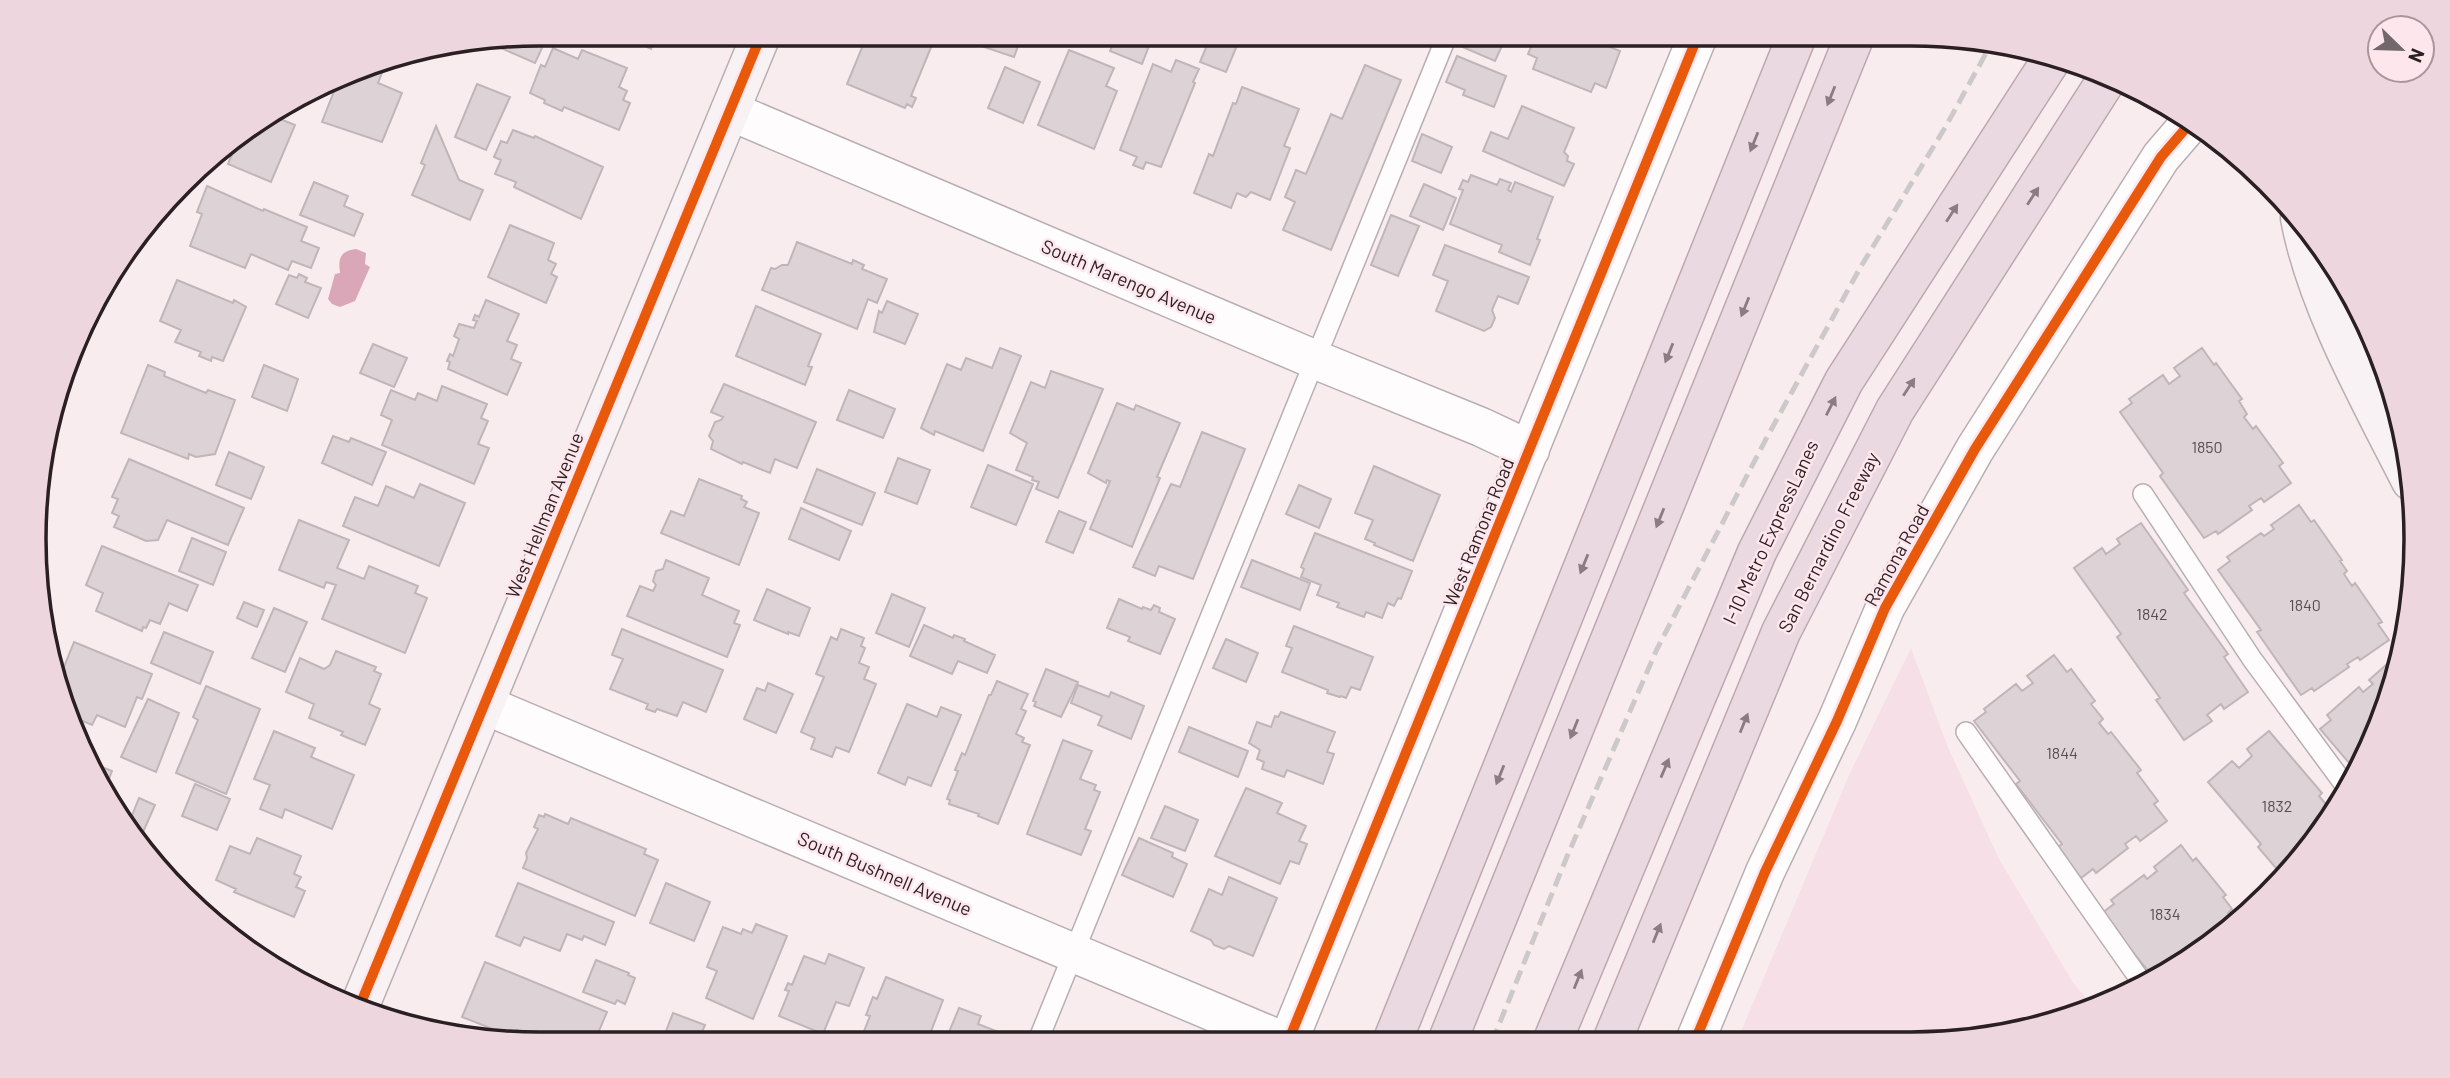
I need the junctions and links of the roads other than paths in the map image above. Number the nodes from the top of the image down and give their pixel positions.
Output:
1 (757, 46) edge
2 (1443, 46) edge
3 (1694, 46) edge
4 (1793, 46) edge
5 (1851, 46) edge
6 (2048, 65) edge
7 (2104, 85) edge
8 (730, 111) junction
9 (2185, 129) edge
10 (2308, 247) edge
11 (1315, 360) junction
12 (1530, 450) junction
13 (2396, 450) edge
14 (2143, 494) dead end
15 (485, 705) junction
16 (1966, 732) dead end
17 (2341, 780) edge
18 (1075, 953) junction
19 (2138, 977) edge
20 (362, 1000) edge
21 (1042, 1032) edge
22 (1262, 1032) edge
23 (1290, 1032) edge
24 (1396, 1032) edge
25 (1451, 1032) edge
26 (1556, 1032) edge
27 (1616, 1032) edge
28 (1699, 1032) edge

1 - 8 street, West Hellman Avenue
2 - 11 lane
3 - 12 street, West Ramona Road
4 -> 24 highway
5 -> 25 highway
26 -> 6 highway, I-10 Metro ExpressLanes
27 -> 7 highway, San Bernardino Freeway
8 - 11 street, South Marengo Avenue
8 - 15 street, West Hellman Avenue
9 - 28 street, Ramona Road
10 - 13 street
11 - 12 street, South Marengo Avenue
11 - 18 lane
12 - 23 street, West Ramona Road
14 - 17 lane
15 - 18 street, South Bushnell Avenue
15 - 20 street, West Hellman Avenue
16 - 19 lane
18 - 21 lane
18 - 22 street, South Bushnell Avenue

